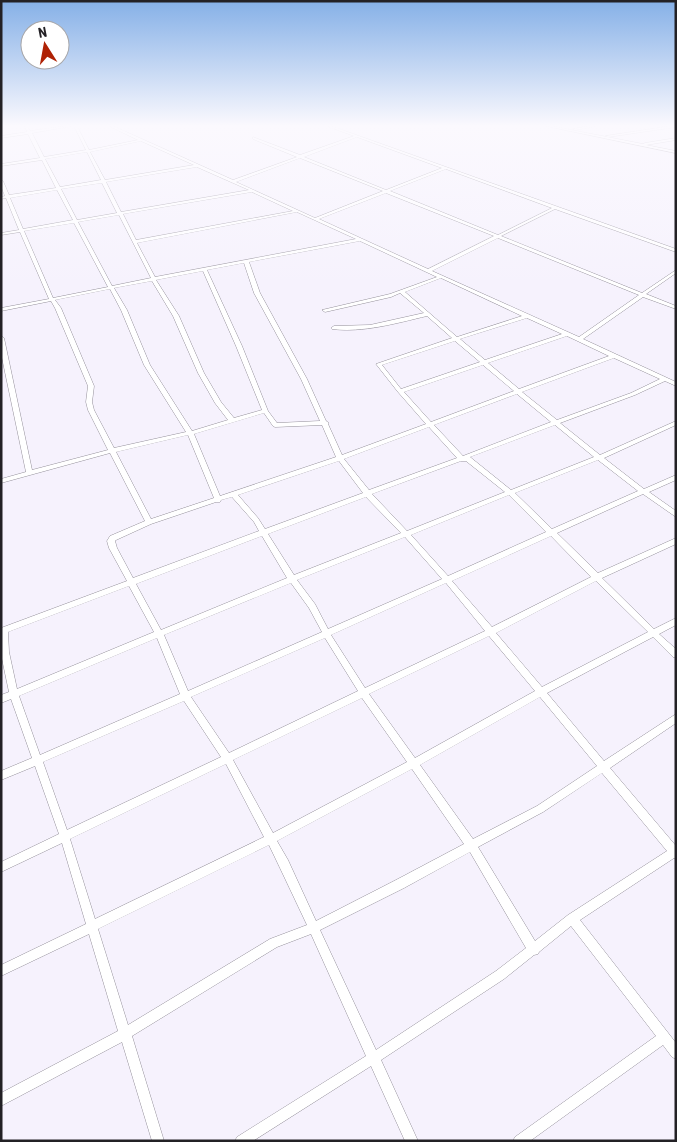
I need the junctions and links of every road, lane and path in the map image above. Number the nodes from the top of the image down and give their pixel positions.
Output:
1 (54, 179) edge
2 (115, 179) edge
3 (230, 179) edge
4 (239, 179) edge
5 (357, 179) edge
6 (417, 179) edge
7 (478, 179) edge
8 (1, 180) edge
9 (104, 181) junction
10 (234, 181) junction
11 (59, 189) junction
12 (252, 191) junction
13 (386, 191) junction
14 (4, 197) edge
15 (556, 207) junction
16 (297, 211) junction
17 (121, 213) junction
18 (316, 219) junction
19 (76, 221) junction
20 (22, 230) junction
21 (1, 234) edge
22 (498, 236) junction
23 (360, 240) junction
24 (135, 242) junction
25 (676, 251) edge
26 (246, 262) junction
27 (204, 269) junction
28 (428, 271) junction
29 (676, 271) edge
30 (440, 277) junction
31 (153, 279) junction
32 (110, 288) junction
33 (402, 292) junction
34 (641, 294) junction
35 (51, 299) junction
36 (676, 308) edge
37 (1, 310) edge
38 (325, 310) dead end
39 (428, 314) junction
40 (527, 316) junction
41 (334, 328) dead end
42 (568, 334) junction
43 (1, 338) edge
44 (458, 338) junction
45 (580, 339) junction
46 (613, 356) junction
47 (487, 363) junction
48 (664, 379) junction
49 (676, 384) edge
50 (400, 391) junction
51 (518, 392) junction
52 (265, 411) junction
53 (232, 420) junction
54 (557, 422) junction
55 (326, 423) junction
56 (676, 423) edge
57 (432, 425) junction
58 (190, 433) junction
59 (111, 451) junction
60 (600, 457) junction
61 (340, 458) junction
62 (462, 459) junction
63 (29, 473) junction
64 (676, 477) edge
65 (1, 481) edge
66 (641, 491) junction
67 (510, 492) junction
68 (234, 494) junction
69 (368, 494) junction
70 (218, 500) junction
71 (676, 515) edge
72 (149, 522) junction
73 (552, 533) junction
74 (263, 534) junction
75 (406, 534) junction
76 (676, 541) edge
77 (596, 578) junction
78 (292, 579) junction
79 (447, 580) junction
80 (130, 581) junction
81 (676, 621) edge
82 (3, 630) edge
83 (490, 632) junction
84 (326, 633) junction
85 (654, 633) junction
86 (159, 634) junction
87 (676, 655) edge
88 (363, 692) junction
89 (540, 692) junction
90 (14, 695) junction
91 (185, 695) junction
92 (1, 699) edge
93 (676, 718) edge
94 (227, 757) junction
95 (37, 760) junction
96 (414, 763) junction
97 (604, 767) junction
98 (1, 776) edge
99 (65, 837) junction
100 (271, 839) junction
101 (471, 845) junction
102 (675, 853) edge
103 (1, 867) edge
104 (572, 919) junction
105 (91, 927) junction
106 (315, 927) junction
107 (534, 950) junction
108 (1, 971) edge
109 (124, 1034) junction
110 (664, 1038) junction
111 (676, 1053) edge
112 (372, 1058) junction
113 (1, 1100) edge
114 (158, 1141) edge
115 (241, 1141) edge
116 (412, 1141) edge
117 (519, 1141) edge

1 - 11 street
2 - 9 street
3 - 10 street
4 - 10 street
5 - 13 street
6 - 13 street
7 - 15 street
8 - 14 street
9 - 11 street
9 - 17 street
10 - 12 street
11 - 14 street
11 - 19 street
12 - 16 street
12 - 17 street
13 - 18 street
13 - 22 street
14 - 20 street
15 - 22 street
15 - 25 street
16 - 18 street
16 - 24 street
17 - 19 street
17 - 24 street
18 - 23 street
19 - 20 street
19 - 32 street
20 - 21 street
20 - 35 street
22 - 28 street
22 - 34 street
23 - 26 street
23 - 28 street
24 - 31 street
26 - 27 street
26 - 55 street
27 - 31 street
27 - 52 street
28 - 30 street
29 - 34 street
30 - 33 street
30 - 40 street
31 - 32 street
31 - 53 street
32 - 35 street
32 - 58 street
33 - 38 street
33 - 39 street
34 - 36 street
34 - 45 street
35 - 37 street
35 - 59 street
39 - 41 street
39 - 44 street
40 - 42 street
40 - 44 street
42 - 45 street
42 - 47 street
43 - 63 street
44 - 47 street
44 - 50 street
45 - 46 street
46 - 48 street
46 - 51 street
47 - 50 street
47 - 51 street
48 - 49 street
48 - 54 street
50 - 57 street
51 - 54 street
51 - 57 street
52 - 53 street
52 - 55 street
53 - 58 street
54 - 60 street
54 - 62 street
55 - 61 street
56 - 60 street
57 - 61 street
57 - 62 street
58 - 59 street
58 - 70 street
59 - 63 street
59 - 72 street
60 - 66 street
60 - 67 street
61 - 68 street
61 - 69 street
62 - 67 street
62 - 69 street
63 - 65 street
64 - 66 street
66 - 71 street
66 - 73 street
67 - 73 street
67 - 75 street
68 - 70 street
68 - 74 street
69 - 74 street
69 - 75 street
70 - 72 street
72 - 80 street
73 - 77 street
73 - 79 street
74 - 78 street
74 - 80 street
75 - 78 street
75 - 79 street
76 - 77 street
77 - 83 street
77 - 85 street
78 - 84 street
78 - 86 street
79 - 83 street
79 - 84 street
80 - 82 street
80 - 86 street
81 - 85 street
82 - 90 street
83 - 88 street
83 - 89 street
84 - 88 street
84 - 91 street
85 - 87 street
85 - 89 street
86 - 90 street
86 - 91 street
88 - 94 street
88 - 96 street
89 - 96 street
89 - 97 street
90 - 92 street
90 - 95 street
91 - 94 street
91 - 95 street
93 - 97 street
94 - 99 street
94 - 100 street
95 - 98 street
95 - 99 street
96 - 100 street
96 - 101 street
97 - 101 street
97 - 102 street
99 - 103 street
99 - 105 street
100 - 105 street
100 - 106 street
101 - 106 street
101 - 107 street
102 - 104 street
104 - 107 street
104 - 110 street
105 - 108 street
105 - 109 street
106 - 109 street
106 - 112 street
107 - 112 street
109 - 113 street
109 - 114 street
110 - 111 street
110 - 117 street
112 - 115 street
112 - 116 street

